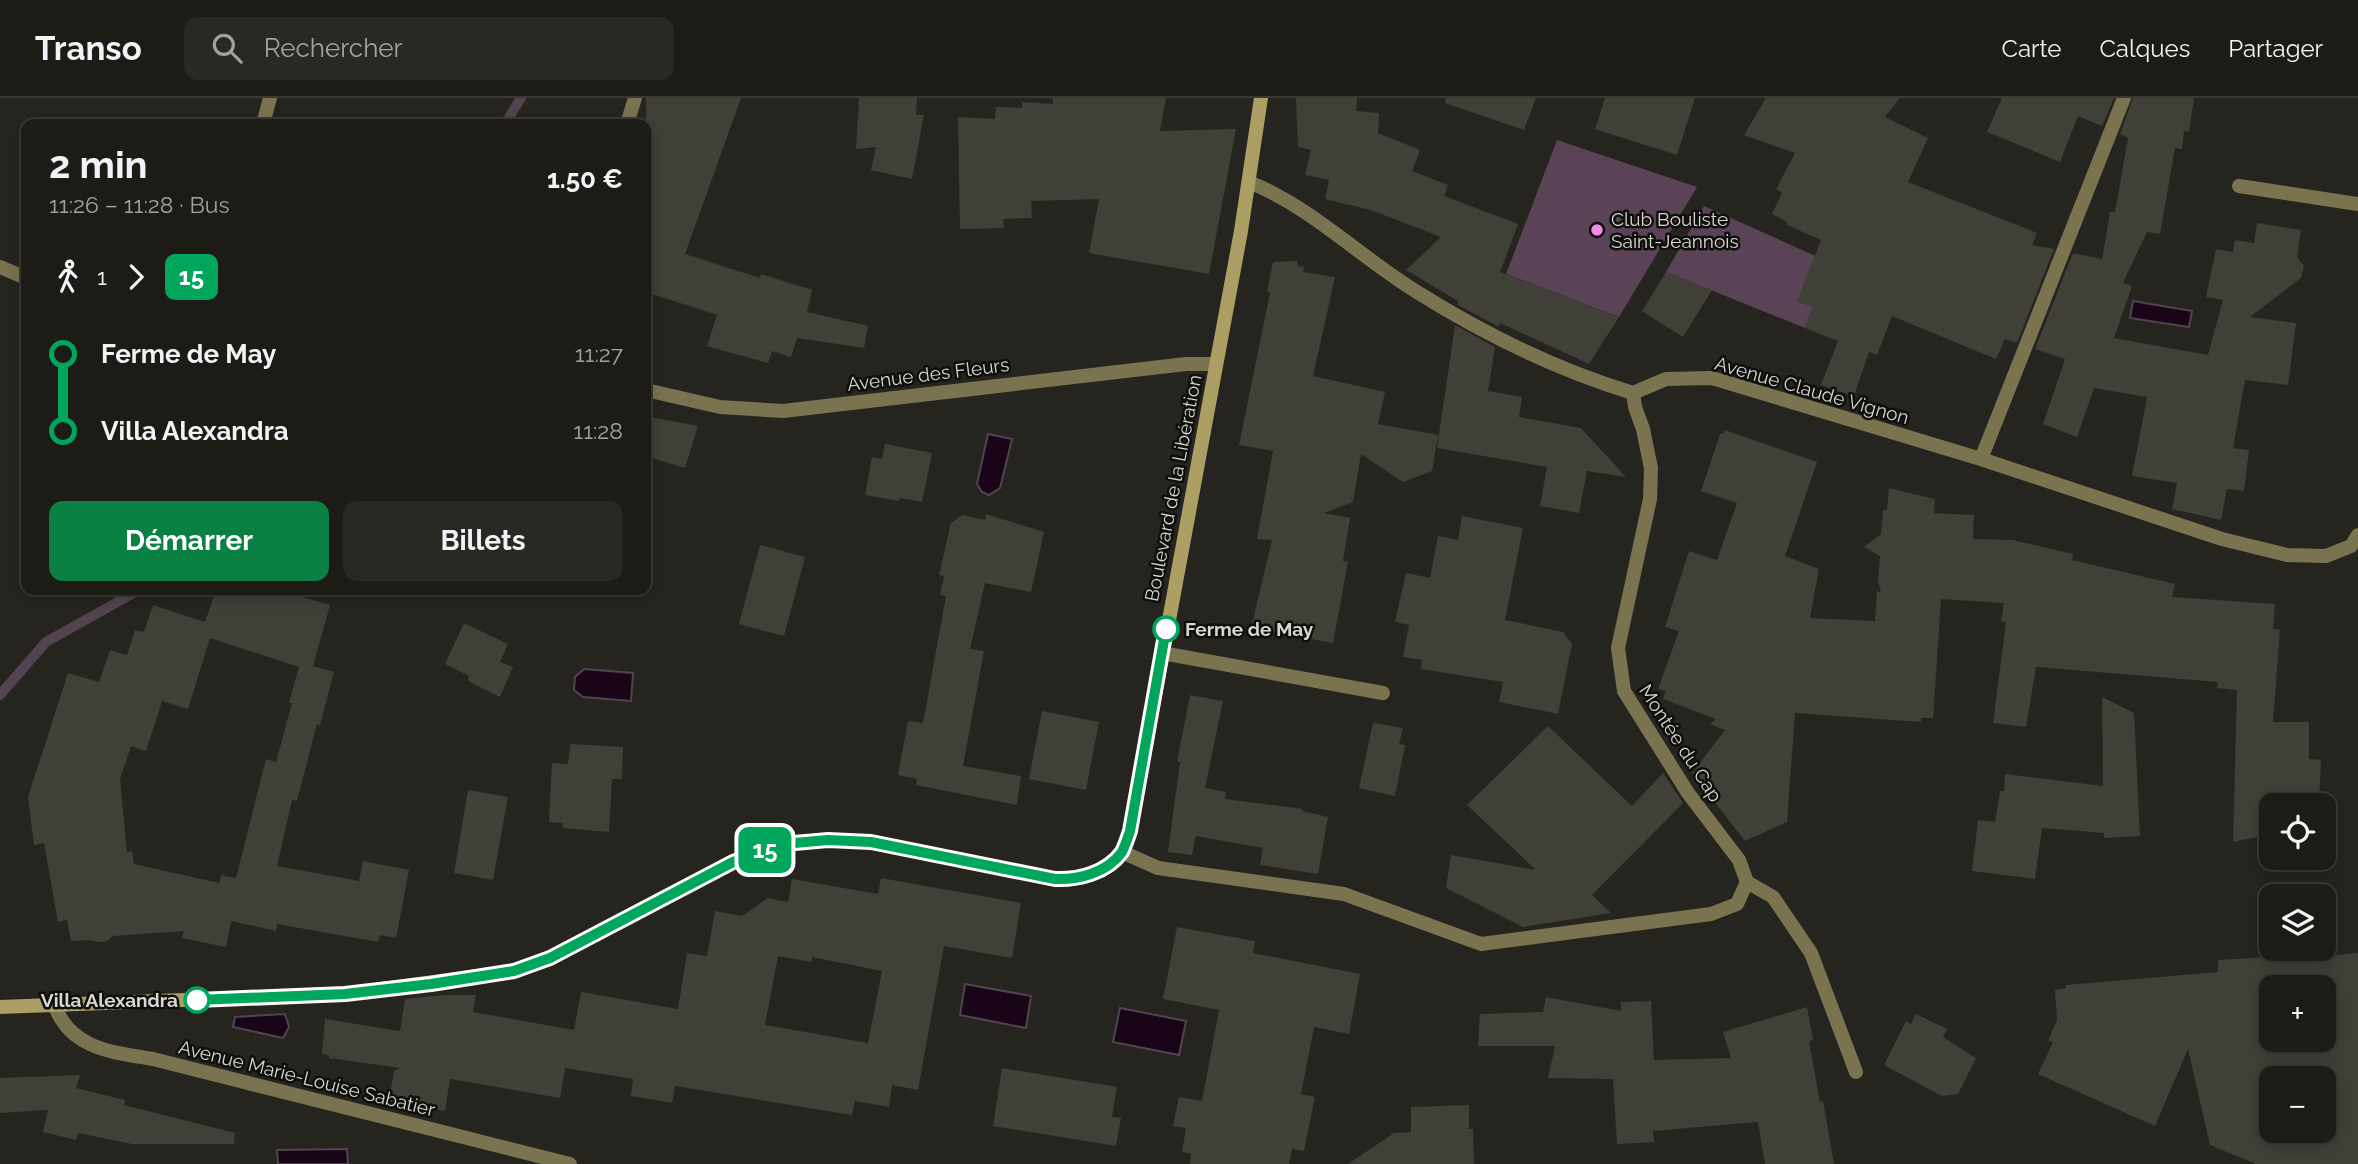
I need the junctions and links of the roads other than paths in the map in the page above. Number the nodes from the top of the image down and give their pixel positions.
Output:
1 (270, 98) edge
2 (635, 98) edge
3 (1261, 98) edge
4 (2124, 98) edge
5 (264, 119) edge
6 (629, 119) edge
7 (1249, 182) junction
8 (2239, 186) dead end
9 (2358, 204) edge
10 (0, 267) edge
11 (21, 276) edge
12 (1216, 365) junction
13 (651, 391) edge
14 (1633, 393) junction
15 (1980, 459) junction
16 (2356, 543) edge
17 (1162, 653) junction
18 (1383, 694) dead end
19 (1122, 852) junction
20 (1747, 882) junction
21 (54, 1004) junction
22 (0, 1007) edge
23 (1856, 1072) dead end
24 (569, 1164) edge

1 - 5 street
2 - 6 street
3 - 7 main road
4 - 15 street
7 - 12 main road, Boulevard de la Libération
7 - 14 street
8 - 9 street
10 - 11 street
12 - 13 street, Avenue des Fleurs
12 - 17 main road, Boulevard de la Libération
14 - 15 street, Avenue Claude Vignon
14 - 20 street, Montée du Cap
15 - 16 street, Avenue Claude Vignon
17 - 18 street
17 - 19 main road, Boulevard de la Libération
19 - 20 street
19 - 21 main road
20 - 23 street
21 - 22 main road
21 - 24 street, Avenue Marie-Louise Sabatier

